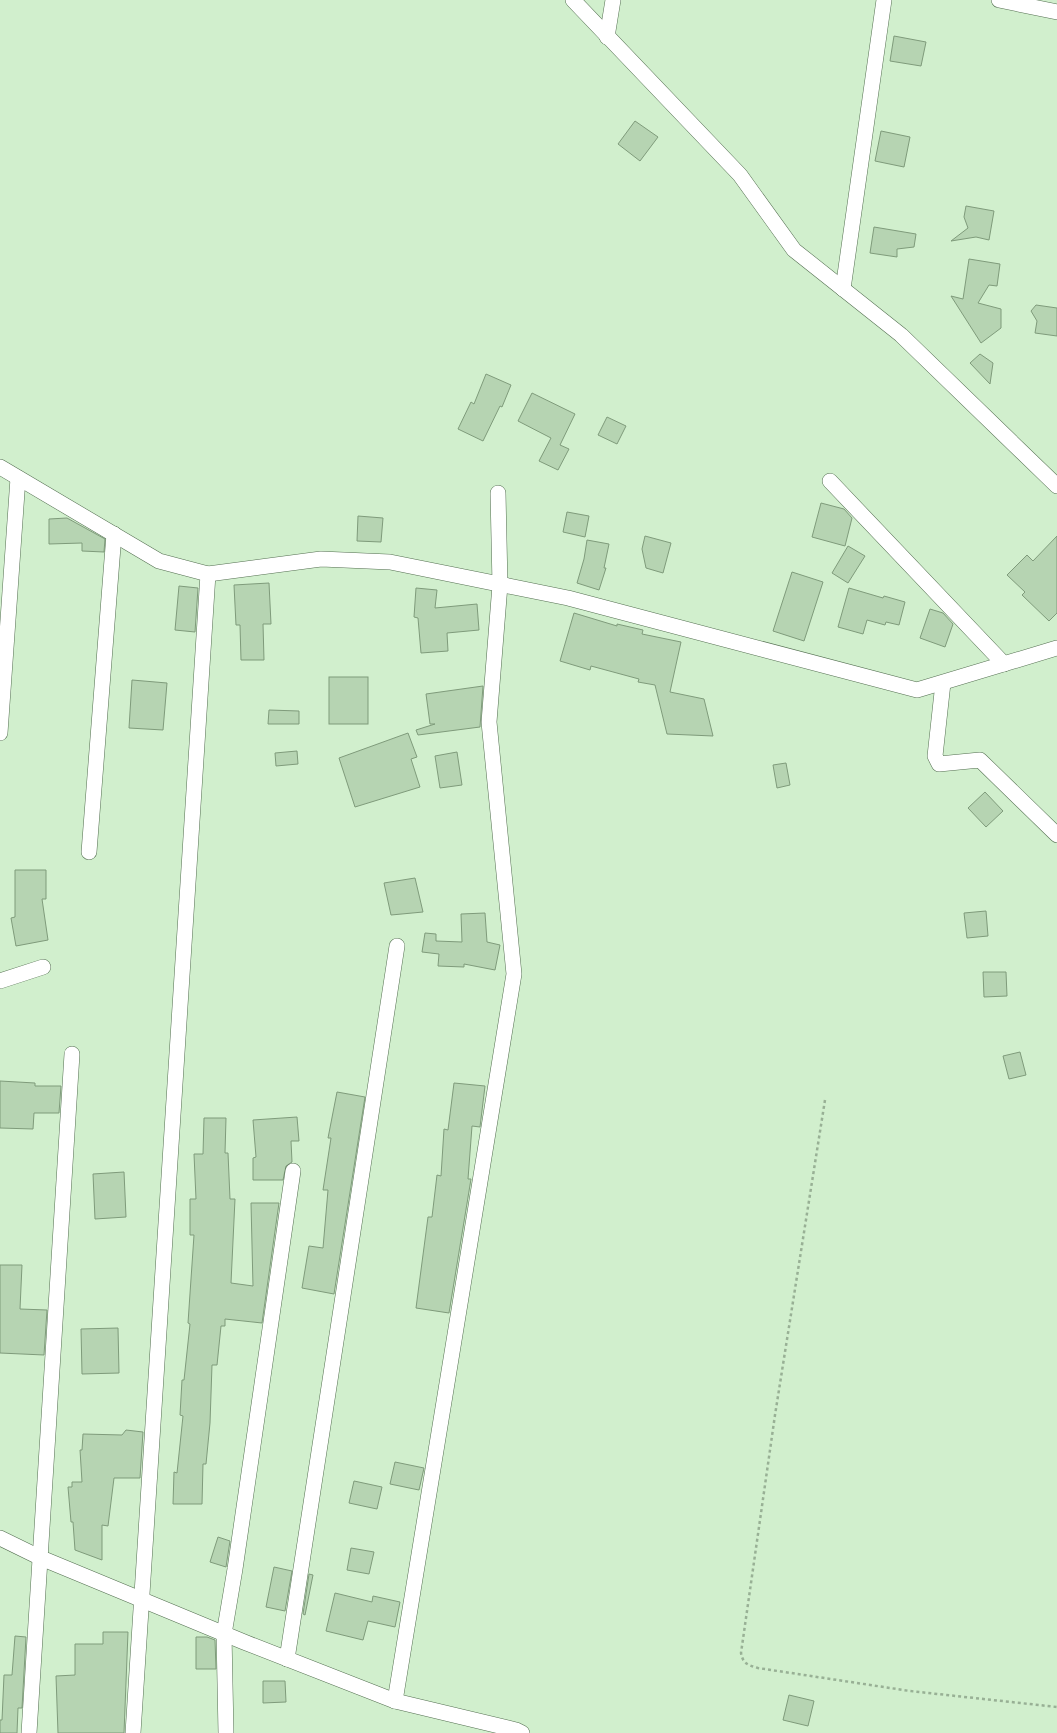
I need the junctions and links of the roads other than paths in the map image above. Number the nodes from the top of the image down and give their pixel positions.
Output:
1 (573, 0) edge
2 (614, 0) edge
3 (884, 0) edge
4 (999, 0) edge
5 (1057, 12) edge
6 (607, 38) junction
7 (843, 289) junction
8 (0, 467) edge
9 (18, 478) junction
10 (830, 481) dead end
11 (1057, 486) edge
12 (498, 493) dead end
13 (114, 534) junction
14 (208, 574) junction
15 (500, 585) junction
16 (1057, 648) edge
17 (1004, 664) junction
18 (943, 682) junction
19 (0, 733) edge
20 (1057, 835) edge
21 (89, 852) dead end
22 (397, 946) dead end
23 (43, 967) dead end
24 (0, 981) edge
25 (72, 1054) dead end
26 (293, 1171) dead end
27 (0, 1538) edge
28 (41, 1558) junction
29 (142, 1600) junction
30 (224, 1634) junction
31 (286, 1659) junction
32 (395, 1701) junction
33 (29, 1733) edge
34 (133, 1733) edge
35 (226, 1733) edge
36 (522, 1733) edge

1 - 6 street
2 - 6 street
3 - 7 street
4 - 5 street
6 - 7 street
7 - 11 street
8 - 9 street
9 - 13 street
9 - 19 street
10 - 17 street
12 - 15 street
13 - 14 street
13 - 21 street
14 - 15 street
14 - 29 street
15 - 18 street
15 - 32 street
16 - 17 street
17 - 18 street
18 - 20 street
22 - 31 street
23 - 24 street
25 - 28 street
26 - 30 street
27 - 28 street
28 - 29 street
28 - 33 street
29 - 30 street
29 - 34 street
30 - 31 street
30 - 35 street
31 - 32 street
32 - 36 street

